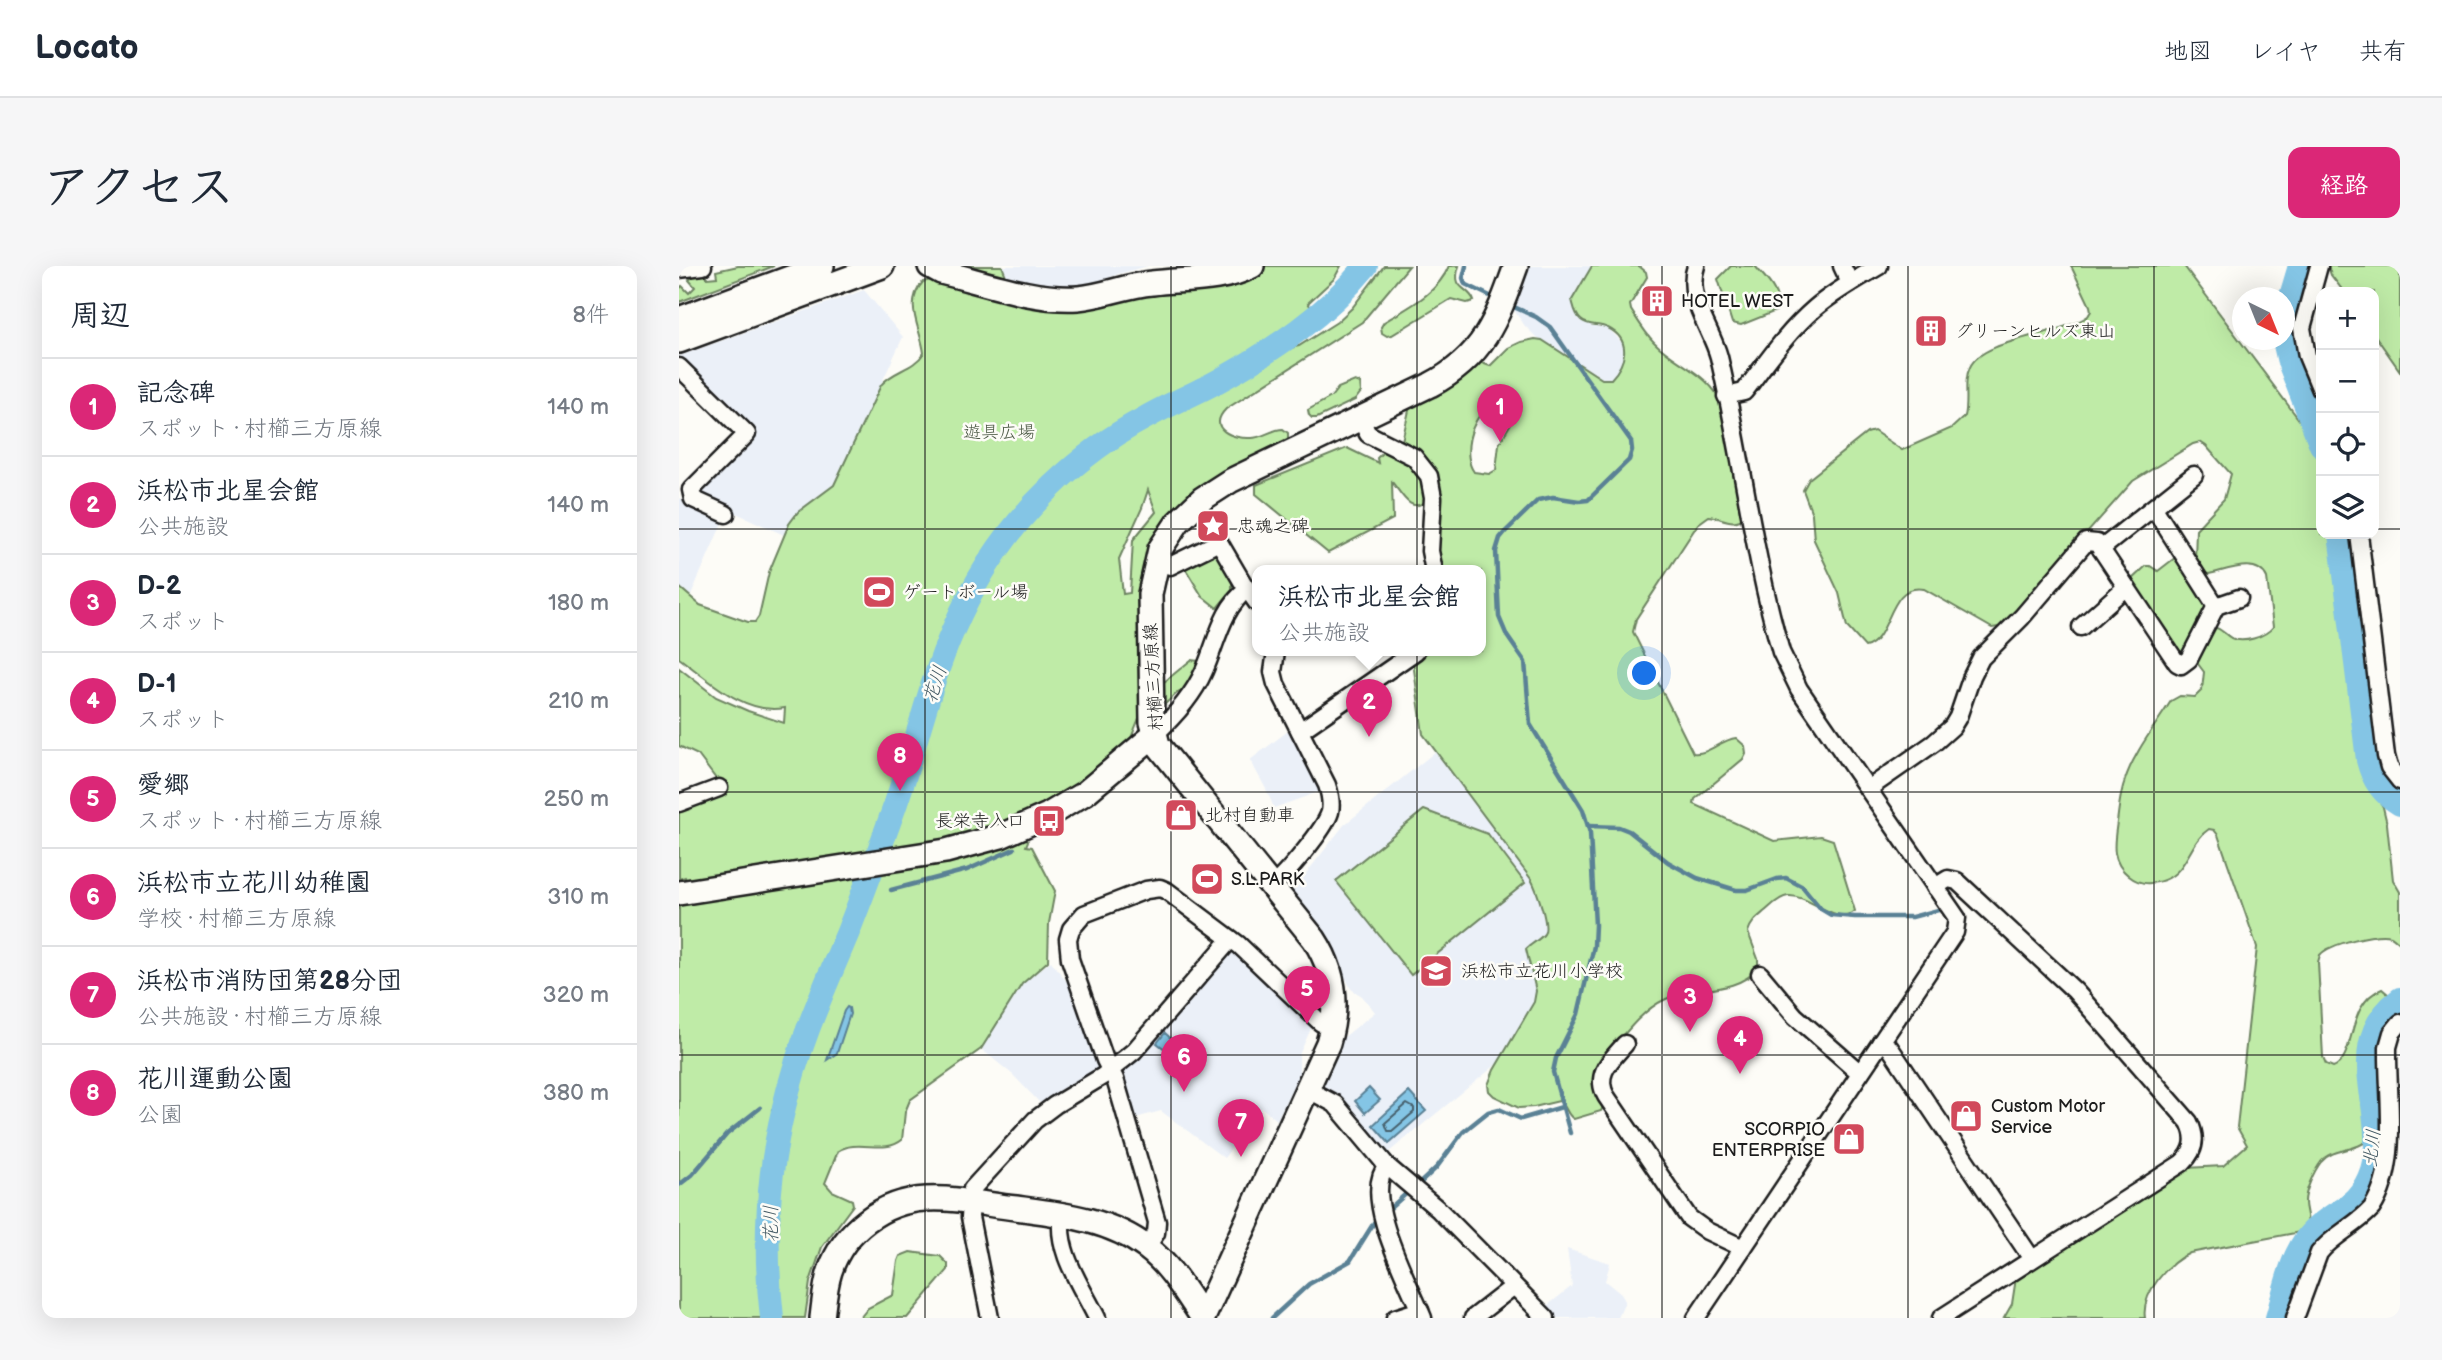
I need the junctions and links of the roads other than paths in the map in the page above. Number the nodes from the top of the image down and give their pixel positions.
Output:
1 (822, 266) edge
2 (883, 266) edge
3 (930, 266) edge
4 (1252, 266) edge
5 (1516, 266) edge
6 (1696, 266) edge
7 (1842, 266) edge
8 (1879, 266) edge
9 (2319, 266) edge
10 (1850, 283) junction
11 (679, 319) edge
12 (679, 341) edge
13 (679, 367) edge
14 (2316, 378) edge
15 (1726, 396) junction
16 (1360, 418) junction
17 (2194, 475) dead end
18 (2154, 508) junction
19 (726, 514) dead end
20 (2360, 539) edge
21 (2101, 549) junction
22 (1156, 561) junction
23 (1433, 565) edge
24 (2126, 587) junction
25 (1247, 590) junction
26 (1252, 596) edge
27 (2239, 598) dead end
28 (2216, 606) junction
29 (2081, 627) dead end
30 (1276, 656) edge
31 (1409, 656) edge
32 (1300, 731) junction
33 (1154, 735) junction
34 (2400, 781) edge
35 (719, 788) dead end
36 (1868, 789) junction
37 (679, 803) edge
38 (1271, 887) junction
39 (1935, 887) junction
40 (679, 893) edge
41 (1231, 939) junction
42 (1760, 974) dead end
43 (2400, 1023) edge
44 (1333, 1025) junction
45 (1881, 1042) junction
46 (1625, 1044) dead end
47 (1111, 1070) junction
48 (1860, 1073) junction
49 (1307, 1088) junction
50 (1387, 1166) junction
51 (971, 1203) junction
52 (1062, 1215) junction
53 (1147, 1247) junction
54 (1743, 1248) junction
55 (2032, 1259) junction
56 (1514, 1286) junction
57 (1421, 1314) edge
58 (1946, 1317) edge
59 (822, 1318) edge
60 (990, 1318) edge
61 (1097, 1318) edge
62 (1203, 1318) edge
63 (1395, 1318) edge
64 (1473, 1318) edge
65 (1546, 1318) edge
66 (1696, 1318) edge
67 (2295, 1318) edge

1 - 11 street
2 - 12 street
3 - 4 street
5 - 16 street, 村櫛三方原線
6 - 15 street
7 - 10 street
8 - 10 street
9 - 14 street
10 - 15 street
13 - 19 street
15 - 36 street
16 - 22 street, 村櫛三方原線
16 - 23 street
17 - 18 street
18 - 21 street
18 - 28 street
20 - 34 street
21 - 24 street
21 - 36 street
22 - 25 street
22 - 33 street, 村櫛三方原線
24 - 28 street
24 - 29 street
25 - 26 street
25 - 33 street
27 - 28 street
30 - 32 street
31 - 32 street
32 - 38 street
33 - 38 street, 村櫛三方原線
33 - 40 street
35 - 37 street
36 - 39 street
38 - 44 street, 村櫛三方原線
39 - 45 street
39 - 55 street
41 - 44 street
41 - 47 street
41 - 47 street
42 - 48 street
43 - 67 street
44 - 49 street, 村櫛三方原線
45 - 48 street
45 - 55 street
46 - 54 street
47 - 51 street
47 - 53 street
48 - 54 street
49 - 50 street
49 - 62 street, 村櫛三方原線
50 - 56 street
50 - 57 street
51 - 52 street
51 - 59 street
51 - 60 street
52 - 53 street
52 - 61 street
53 - 62 street
54 - 66 street
55 - 58 street
56 - 64 street
56 - 65 street
57 - 63 street

